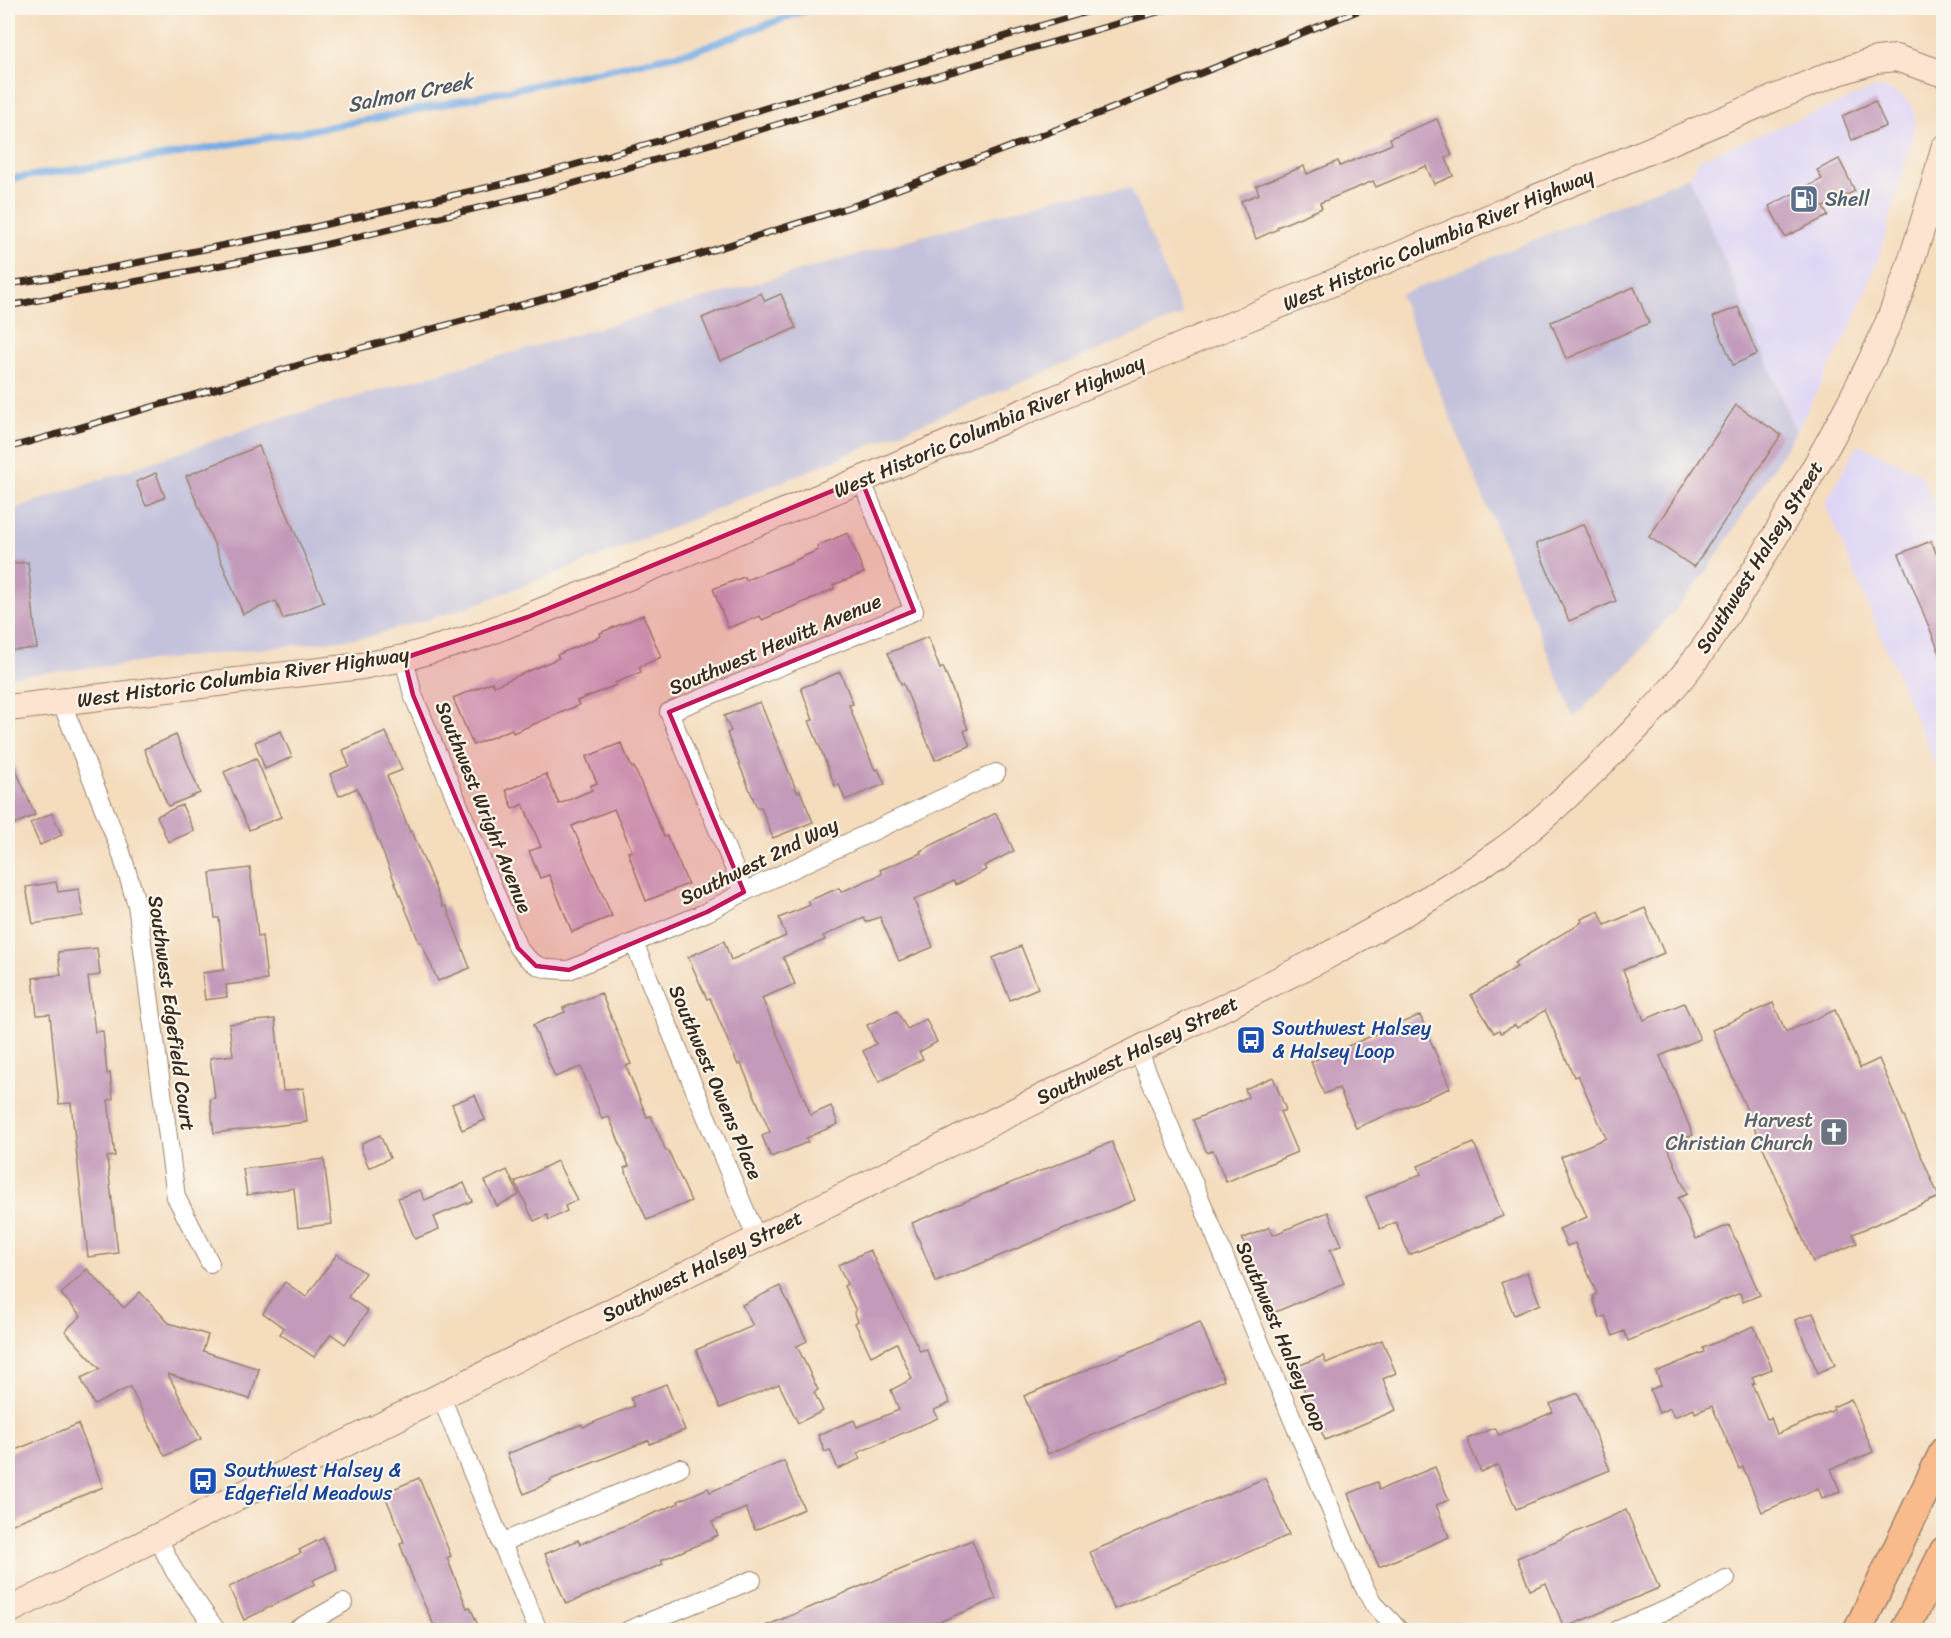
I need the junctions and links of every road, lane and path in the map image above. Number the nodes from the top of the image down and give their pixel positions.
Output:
1 (1944, 74) edge
2 (1944, 148) edge
3 (861, 479) junction
4 (404, 658) junction
5 (61, 701) junction
6 (8, 708) edge
7 (996, 773) dead end
8 (744, 892) junction
9 (634, 943) junction
10 (536, 966) joint
11 (1138, 1050) junction
12 (757, 1239) junction
13 (210, 1263) dead end
14 (441, 1396) junction
15 (1944, 1451) edge
16 (680, 1468) dead end
17 (157, 1537) junction
18 (501, 1543) junction
19 (1944, 1551) edge
20 (1726, 1579) dead end
21 (752, 1580) dead end
22 (343, 1603) dead end
23 (8, 1611) edge
24 (216, 1630) edge
25 (296, 1630) edge
26 (538, 1630) edge
27 (629, 1630) edge
28 (1399, 1630) edge
29 (1618, 1630) edge
30 (1858, 1630) edge
31 (1905, 1630) edge

1 - 3 street, West Historic Columbia River Highway
2 - 11 street, Southwest Halsey Street
3 - 4 street, West Historic Columbia River Highway
3 - 8 street, Southwest Hewitt Avenue
4 - 5 street, West Historic Columbia River Highway
4 - 10 street, Southwest Wright Avenue
5 - 6 street, West Historic Columbia River Highway
5 - 13 street, Southwest Edgefield Court
7 - 8 street, Southwest 2nd Way
8 - 9 street, Southwest 2nd Way
9 - 10 street, Southwest 2nd Way
9 - 12 street, Southwest Owens Place
11 - 12 street, Southwest Halsey Street
11 - 28 street, Southwest Halsey Loop
12 - 14 street, Southwest Halsey Street
14 - 17 street, Southwest Halsey Street
14 - 18 street
15 - 30 main road
16 - 18 street
17 - 23 street, Southwest Halsey Street
17 - 24 street
18 - 26 street
19 - 31 main road
20 - 29 street
21 - 27 street
22 - 25 street

